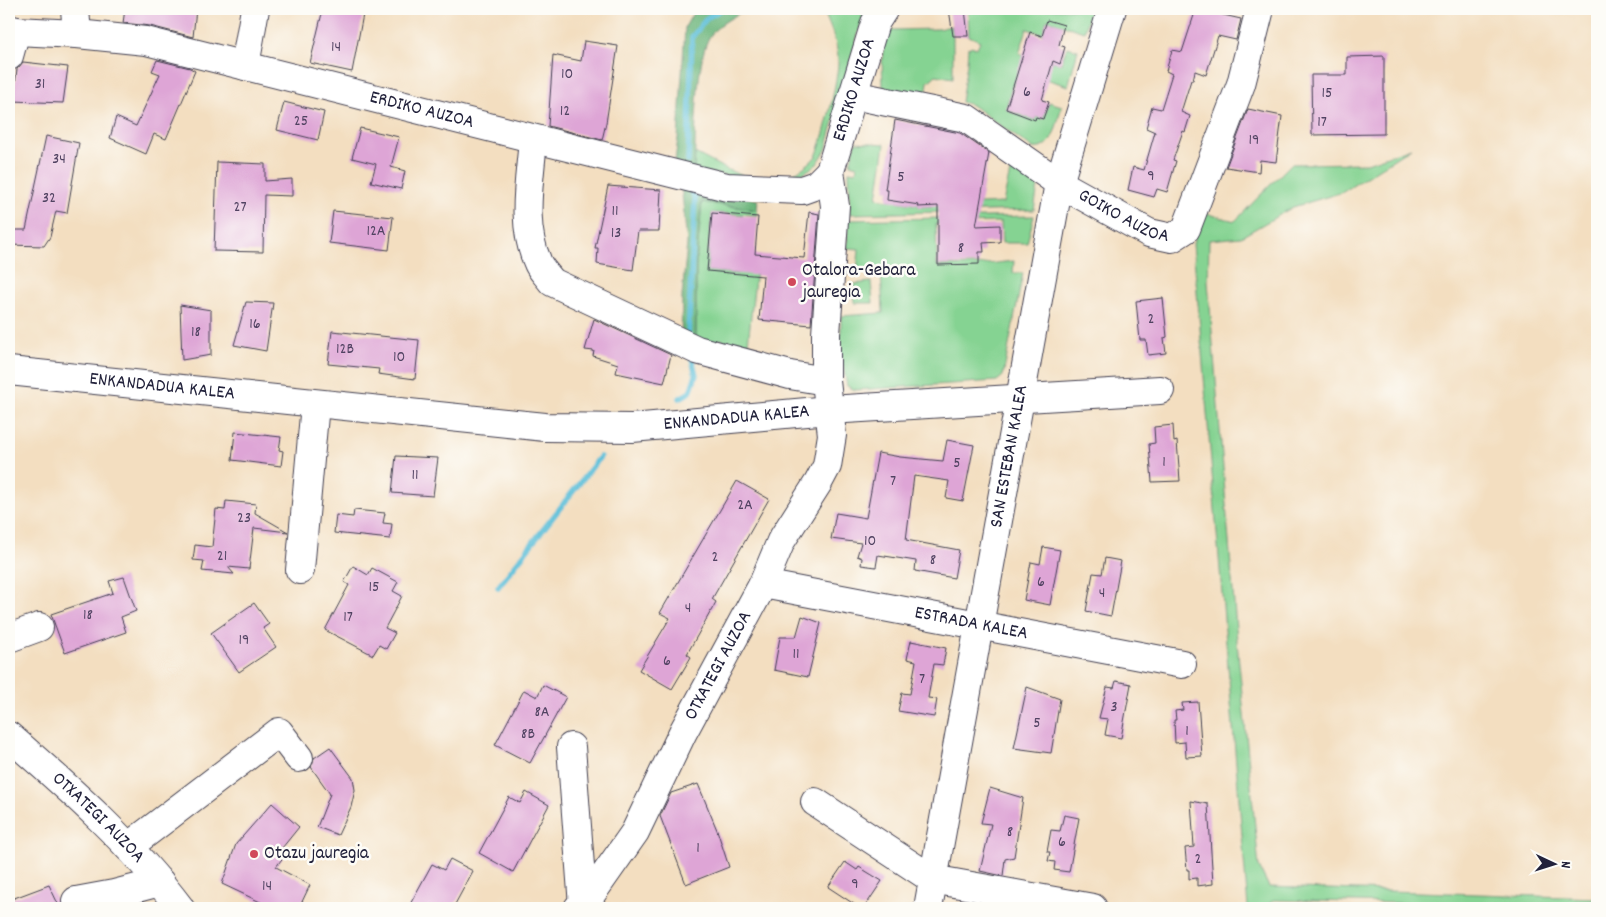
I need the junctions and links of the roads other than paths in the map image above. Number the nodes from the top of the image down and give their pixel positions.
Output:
1 (255, 9) edge
2 (884, 9) edge
3 (1112, 9) edge
4 (1260, 9) edge
5 (76, 22) edge
6 (11, 38) edge
7 (245, 66) junction
8 (853, 95) junction
9 (533, 139) junction
10 (830, 171) junction
11 (1060, 183) junction
12 (9, 371) edge
13 (826, 381) junction
14 (1160, 390) dead end
15 (1020, 400) junction
16 (315, 404) junction
17 (829, 410) junction
18 (300, 570) dead end
19 (763, 584) junction
20 (980, 624) junction
21 (39, 628) dead end
22 (9, 638) edge
23 (1182, 664) dead end
24 (9, 736) edge
25 (571, 747) dead end
26 (299, 758) dead end
27 (815, 802) dead end
28 (128, 847) junction
29 (932, 879) junction
30 (160, 882) junction
31 (76, 901) dead end
32 (580, 907) edge
33 (180, 908) edge
34 (928, 908) edge
35 (1093, 908) edge

1 - 7 street
2 - 8 street, ERDIKO AUZOA
3 - 11 street, SAN ESTEBAN KALEA
4 - 11 street, GOIKO AUZOA
5 - 6 street, ERDIKO AUZOA
5 - 7 street, ERDIKO AUZOA
7 - 9 street, ERDIKO AUZOA
8 - 10 street, ERDIKO AUZOA
8 - 11 street, GOIKO AUZOA
9 - 10 street, ERDIKO AUZOA
9 - 13 street
10 - 13 street, ERDIKO AUZOA
11 - 15 street, SAN ESTEBAN KALEA
12 - 16 street, ENKANDADUA KALEA
13 - 17 street, ERDIKO AUZOA
14 - 15 street, ENKANDADUA KALEA
15 - 17 street, ENKANDADUA KALEA
15 - 20 street, SAN ESTEBAN KALEA
16 - 17 street, ENKANDADUA KALEA
16 - 18 street
17 - 19 street, OTXATEGI AUZOA
19 - 20 street, ESTRADA KALEA
19 - 32 street, OTXATEGI AUZOA
20 - 23 street, ESTRADA KALEA
20 - 29 street, SAN ESTEBAN KALEA
21 - 22 street
24 - 28 street, OTXATEGI AUZOA
25 - 32 street
26 - 28 street
27 - 29 street
28 - 30 street, OTXATEGI AUZOA
29 - 34 street, SAN ESTEBAN KALEA
29 - 35 street
30 - 31 street
30 - 33 street, OTXATEGI AUZOA

